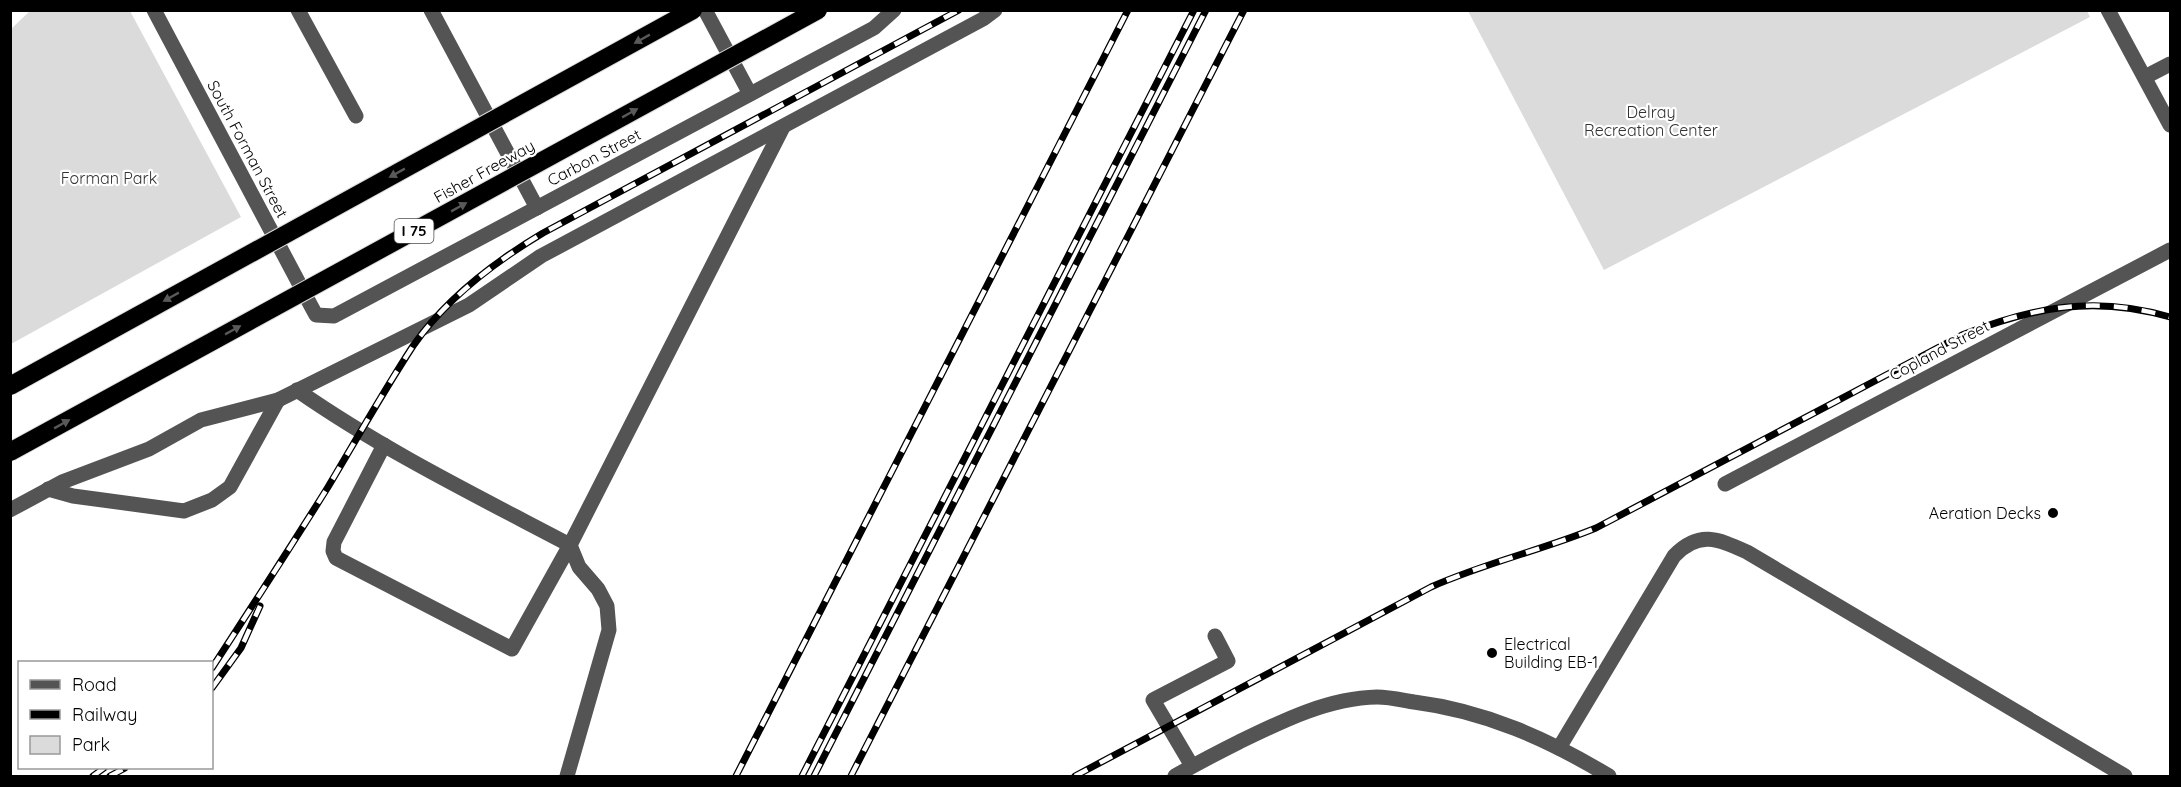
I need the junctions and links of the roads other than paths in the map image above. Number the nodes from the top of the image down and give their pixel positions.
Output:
1 (154, 10) edge
2 (298, 10) edge
3 (431, 10) edge
4 (693, 10) edge
5 (705, 10) edge
6 (818, 10) edge
7 (894, 10) edge
8 (995, 10) edge
9 (2108, 10) edge
10 (2170, 63) edge
11 (2145, 77) junction
12 (750, 94) junction
13 (356, 116) dead end
14 (2170, 125) edge
15 (783, 127) junction
16 (537, 208) junction
17 (2170, 250) edge
18 (310, 304) joint
19 (10, 386) edge
20 (297, 390) junction
21 (278, 400) junction
22 (384, 445) junction
23 (10, 452) edge
24 (1725, 484) dead end
25 (48, 489) junction
26 (10, 510) edge
27 (570, 545) junction
28 (1215, 636) dead end
29 (1559, 748) junction
30 (1192, 766) junction
31 (567, 777) edge
32 (1175, 777) edge
33 (1609, 777) edge
34 (2126, 777) edge

1 - 18 street, South Forman Street
2 - 13 street
3 - 16 street
4 -> 19 highway, bridge
5 - 12 street
23 -> 6 highway, Fisher Freeway / I 75, bridge
7 - 12 street, Carbon Street
8 - 15 street
9 - 11 street
10 - 11 street
11 - 14 street
12 - 16 street, Carbon Street
15 - 20 street
15 - 27 street
16 - 18 street, Carbon Street
17 - 24 street, Copland Street
20 - 21 street
20 - 22 street
21 - 25 street
21 - 25 street
22 - 27 street
22 - 27 street
25 - 26 street
27 - 31 street
28 - 30 street
29 - 30 street
29 - 33 street
29 - 34 street
30 - 32 street

